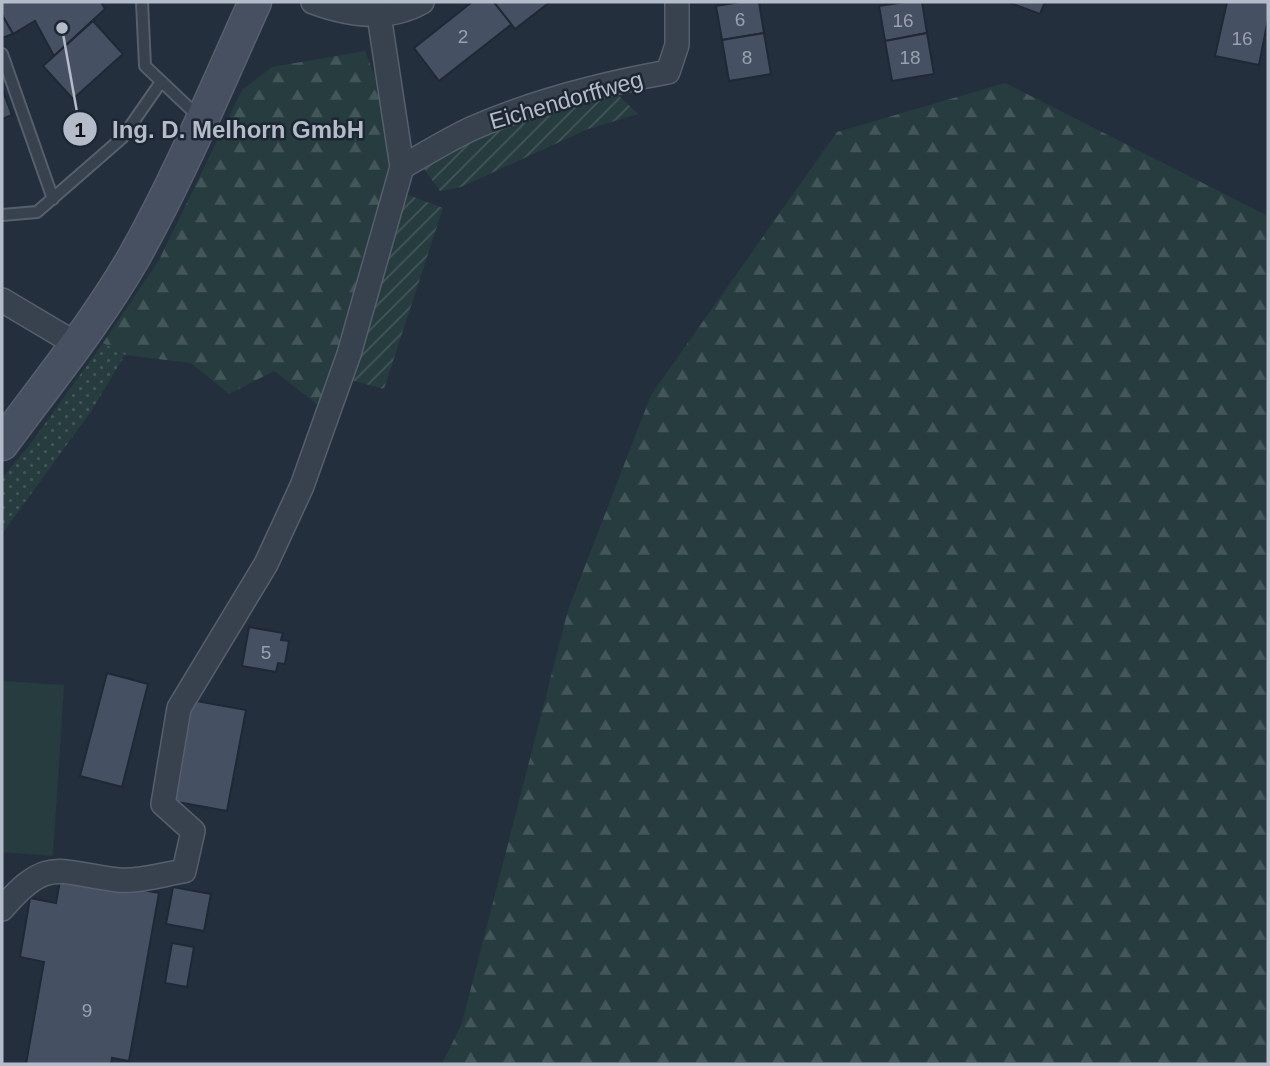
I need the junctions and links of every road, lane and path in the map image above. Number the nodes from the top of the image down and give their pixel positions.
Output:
1 (142, 2) edge
2 (255, 2) edge
3 (313, 2) edge
4 (422, 2) edge
5 (677, 2) edge
6 (379, 15) junction
7 (2, 54) edge
8 (161, 82) junction
9 (202, 120) junction
10 (402, 167) junction
11 (52, 199) junction
12 (2, 215) edge
13 (2, 300) edge
14 (76, 344) junction
15 (2, 444) edge
16 (2, 909) edge

1 - 8 lane
2 - 9 street
3 - 6 street
4 - 6 street
5 - 10 street, Eichendorffweg
6 - 10 street
7 - 11 lane
8 - 9 lane
8 - 11 lane
9 - 14 street
10 - 16 street
11 - 12 lane
13 - 14 street
14 - 15 street

